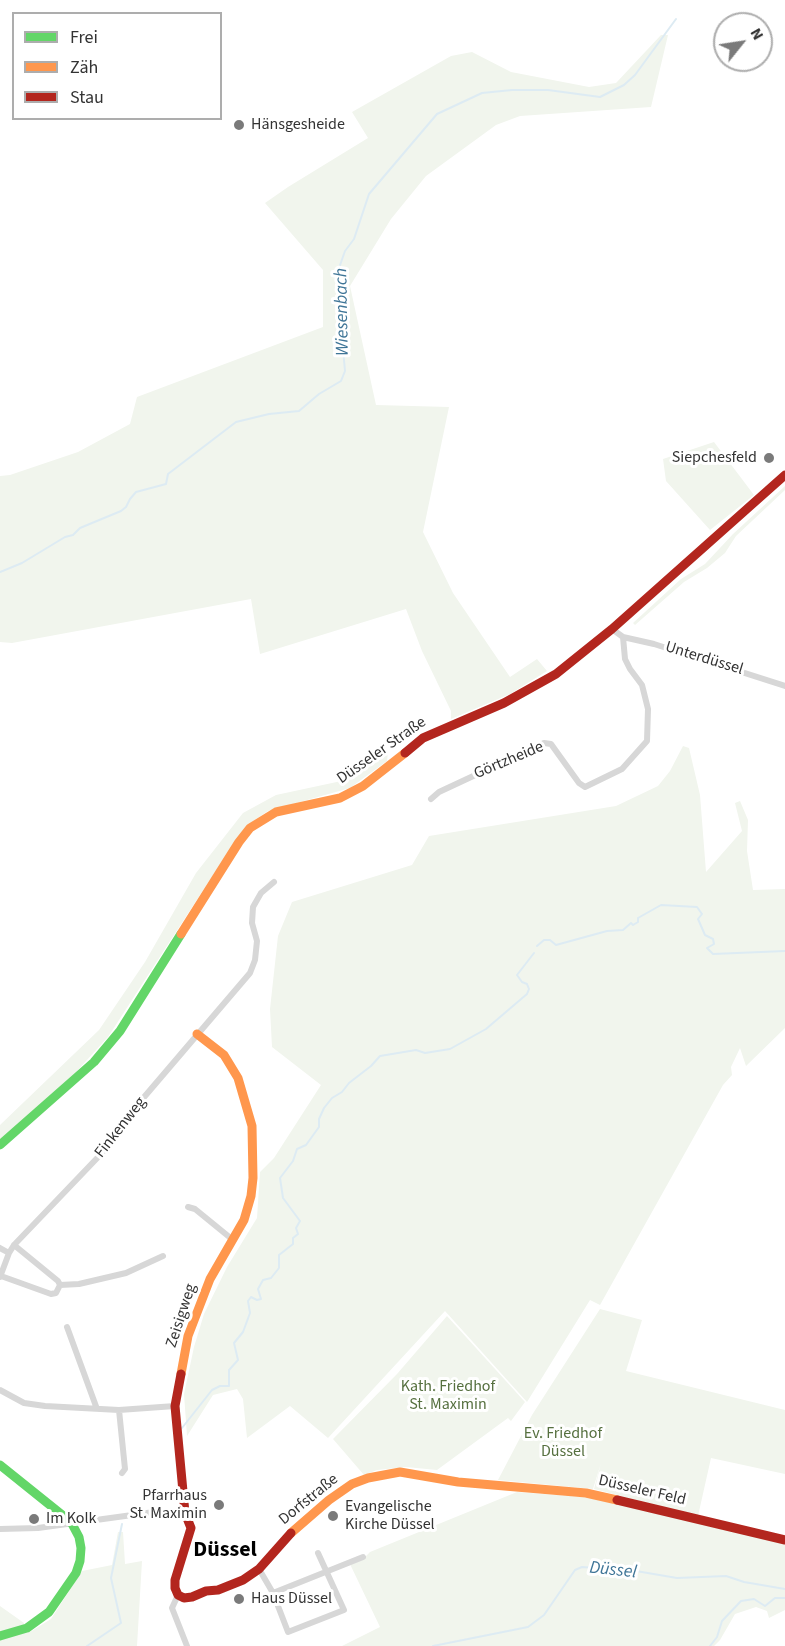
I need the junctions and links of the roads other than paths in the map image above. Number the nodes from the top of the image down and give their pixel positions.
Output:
1 (785, 475) edge
2 (612, 628) junction
3 (623, 637) junction
4 (785, 686) edge
5 (431, 799) dead end
6 (274, 882) dead end
7 (197, 1034) junction
8 (0, 1145) edge
9 (188, 1207) dead end
10 (233, 1240) junction
11 (14, 1245) junction
12 (0, 1248) edge
13 (9, 1252) junction
14 (163, 1256) dead end
15 (0, 1276) edge
16 (60, 1286) junction
17 (67, 1327) dead end
18 (0, 1390) edge
19 (174, 1406) junction
20 (97, 1409) junction
21 (119, 1410) junction
22 (0, 1466) edge
23 (122, 1473) dead end
24 (490, 1485) joint
25 (185, 1513) junction
26 (71, 1522) junction
27 (0, 1529) edge
28 (785, 1540) edge
29 (318, 1553) dead end
30 (363, 1557) dead end
31 (259, 1569) junction
32 (326, 1572) junction
33 (273, 1593) junction
34 (178, 1595) junction
35 (0, 1635) edge
36 (187, 1646) edge

1 - 2 main road, Düsseler Straße
2 - 3 street
2 - 8 main road, Düsseler Straße
3 - 4 street, Unterdüssel
3 - 5 street, Görtzheide
6 - 7 street, Finkenweg
7 - 10 main road, Zeisigweg
7 - 11 street, Finkenweg
9 - 10 street
10 - 19 main road, Zeisigweg
11 - 13 street, Finkenweg
11 - 16 street
12 - 13 street
13 - 15 street, Finkenweg
14 - 16 street
15 - 16 street
17 - 20 street
18 - 20 street
19 - 21 street
19 - 25 main road
20 - 21 street
21 - 23 street
22 - 26 main road
24 - 28 main road, Düsseler Feld
24 - 31 main road, Dorfstraße
25 - 26 street
25 - 34 main road
26 - 27 street
26 - 35 main road
29 - 32 street
30 - 32 street
31 - 33 street
31 - 34 main road, Dorfstraße
32 - 33 street
32 - 33 street
34 - 36 street

